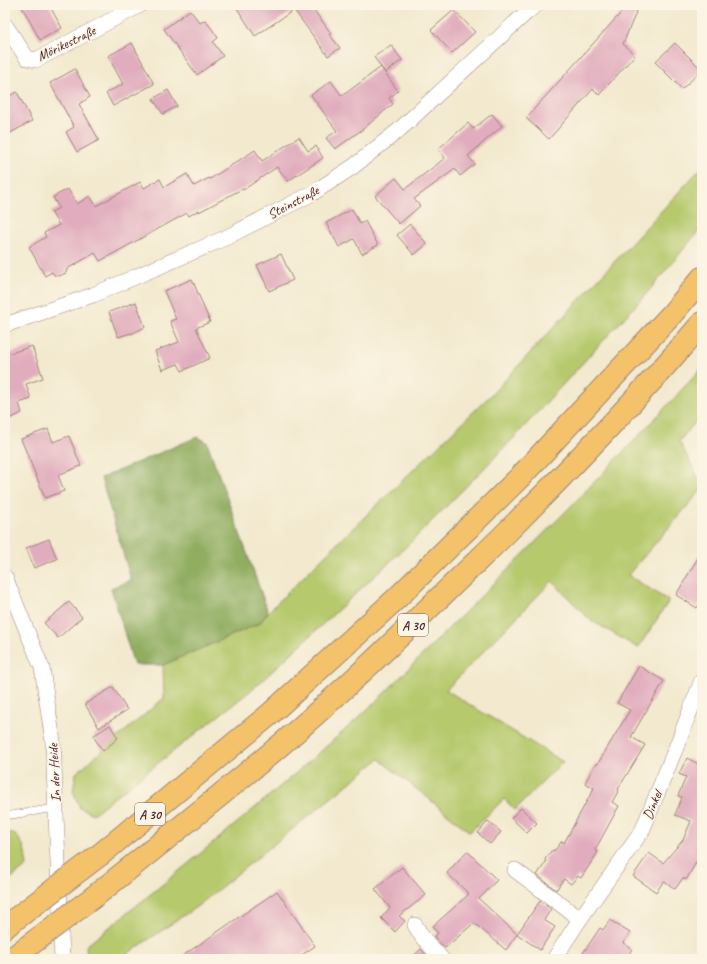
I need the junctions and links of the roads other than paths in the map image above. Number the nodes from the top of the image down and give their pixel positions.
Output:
1 (140, 5) edge
2 (536, 5) edge
3 (5, 25) edge
4 (702, 278) edge
5 (702, 323) edge
6 (5, 325) edge
7 (5, 577) edge
8 (8, 596) edge
9 (702, 680) edge
10 (55, 808) junction
11 (5, 816) edge
12 (515, 870) dead end
13 (580, 919) junction
14 (14, 921) edge
15 (415, 925) dead end
16 (17, 955) edge
17 (62, 959) edge
18 (442, 959) edge
19 (554, 959) edge

1 - 3 street, Mörikestraße
2 - 6 street, Steinstraße
4 - 14 highway, A 30, bridge
5 - 16 highway, A 30, bridge
7 - 8 street, In der Heide
8 - 10 street, In der Heide
9 - 13 street, Dinkel
10 - 11 lane
10 - 17 street, In der Heide
12 - 13 street
13 - 19 street, Dinkel
15 - 18 street

